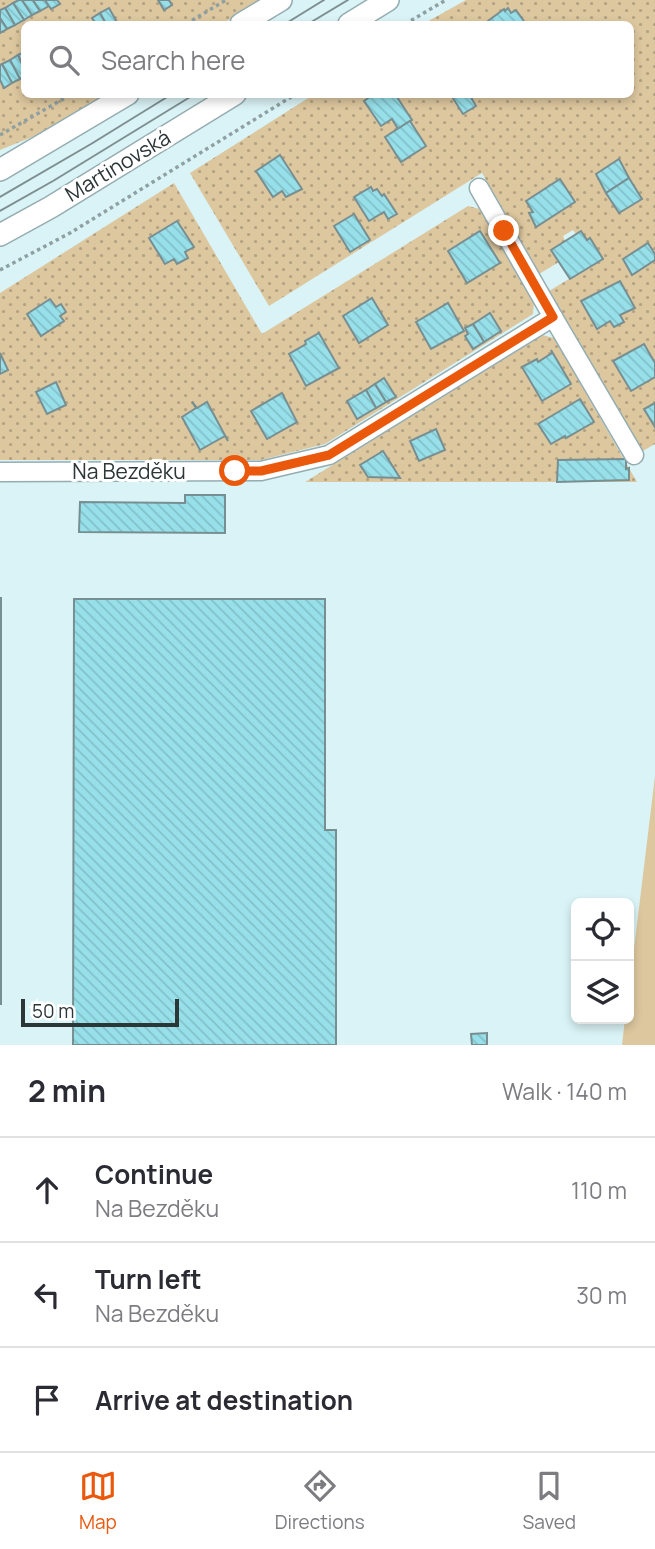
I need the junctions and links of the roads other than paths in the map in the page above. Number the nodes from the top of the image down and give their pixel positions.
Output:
1 (281, 0) edge
2 (388, 0) edge
3 (246, 21) edge
4 (354, 21) edge
5 (121, 98) edge
6 (228, 98) edge
7 (0, 170) edge
8 (479, 187) dead end
9 (0, 235) edge
10 (553, 317) junction
11 (634, 455) dead end
12 (0, 472) edge

1 - 3 street
2 - 4 street
5 - 7 street
6 - 9 street, Martinovská
8 - 10 street
10 - 11 street
10 - 12 street, Na Bezděku

